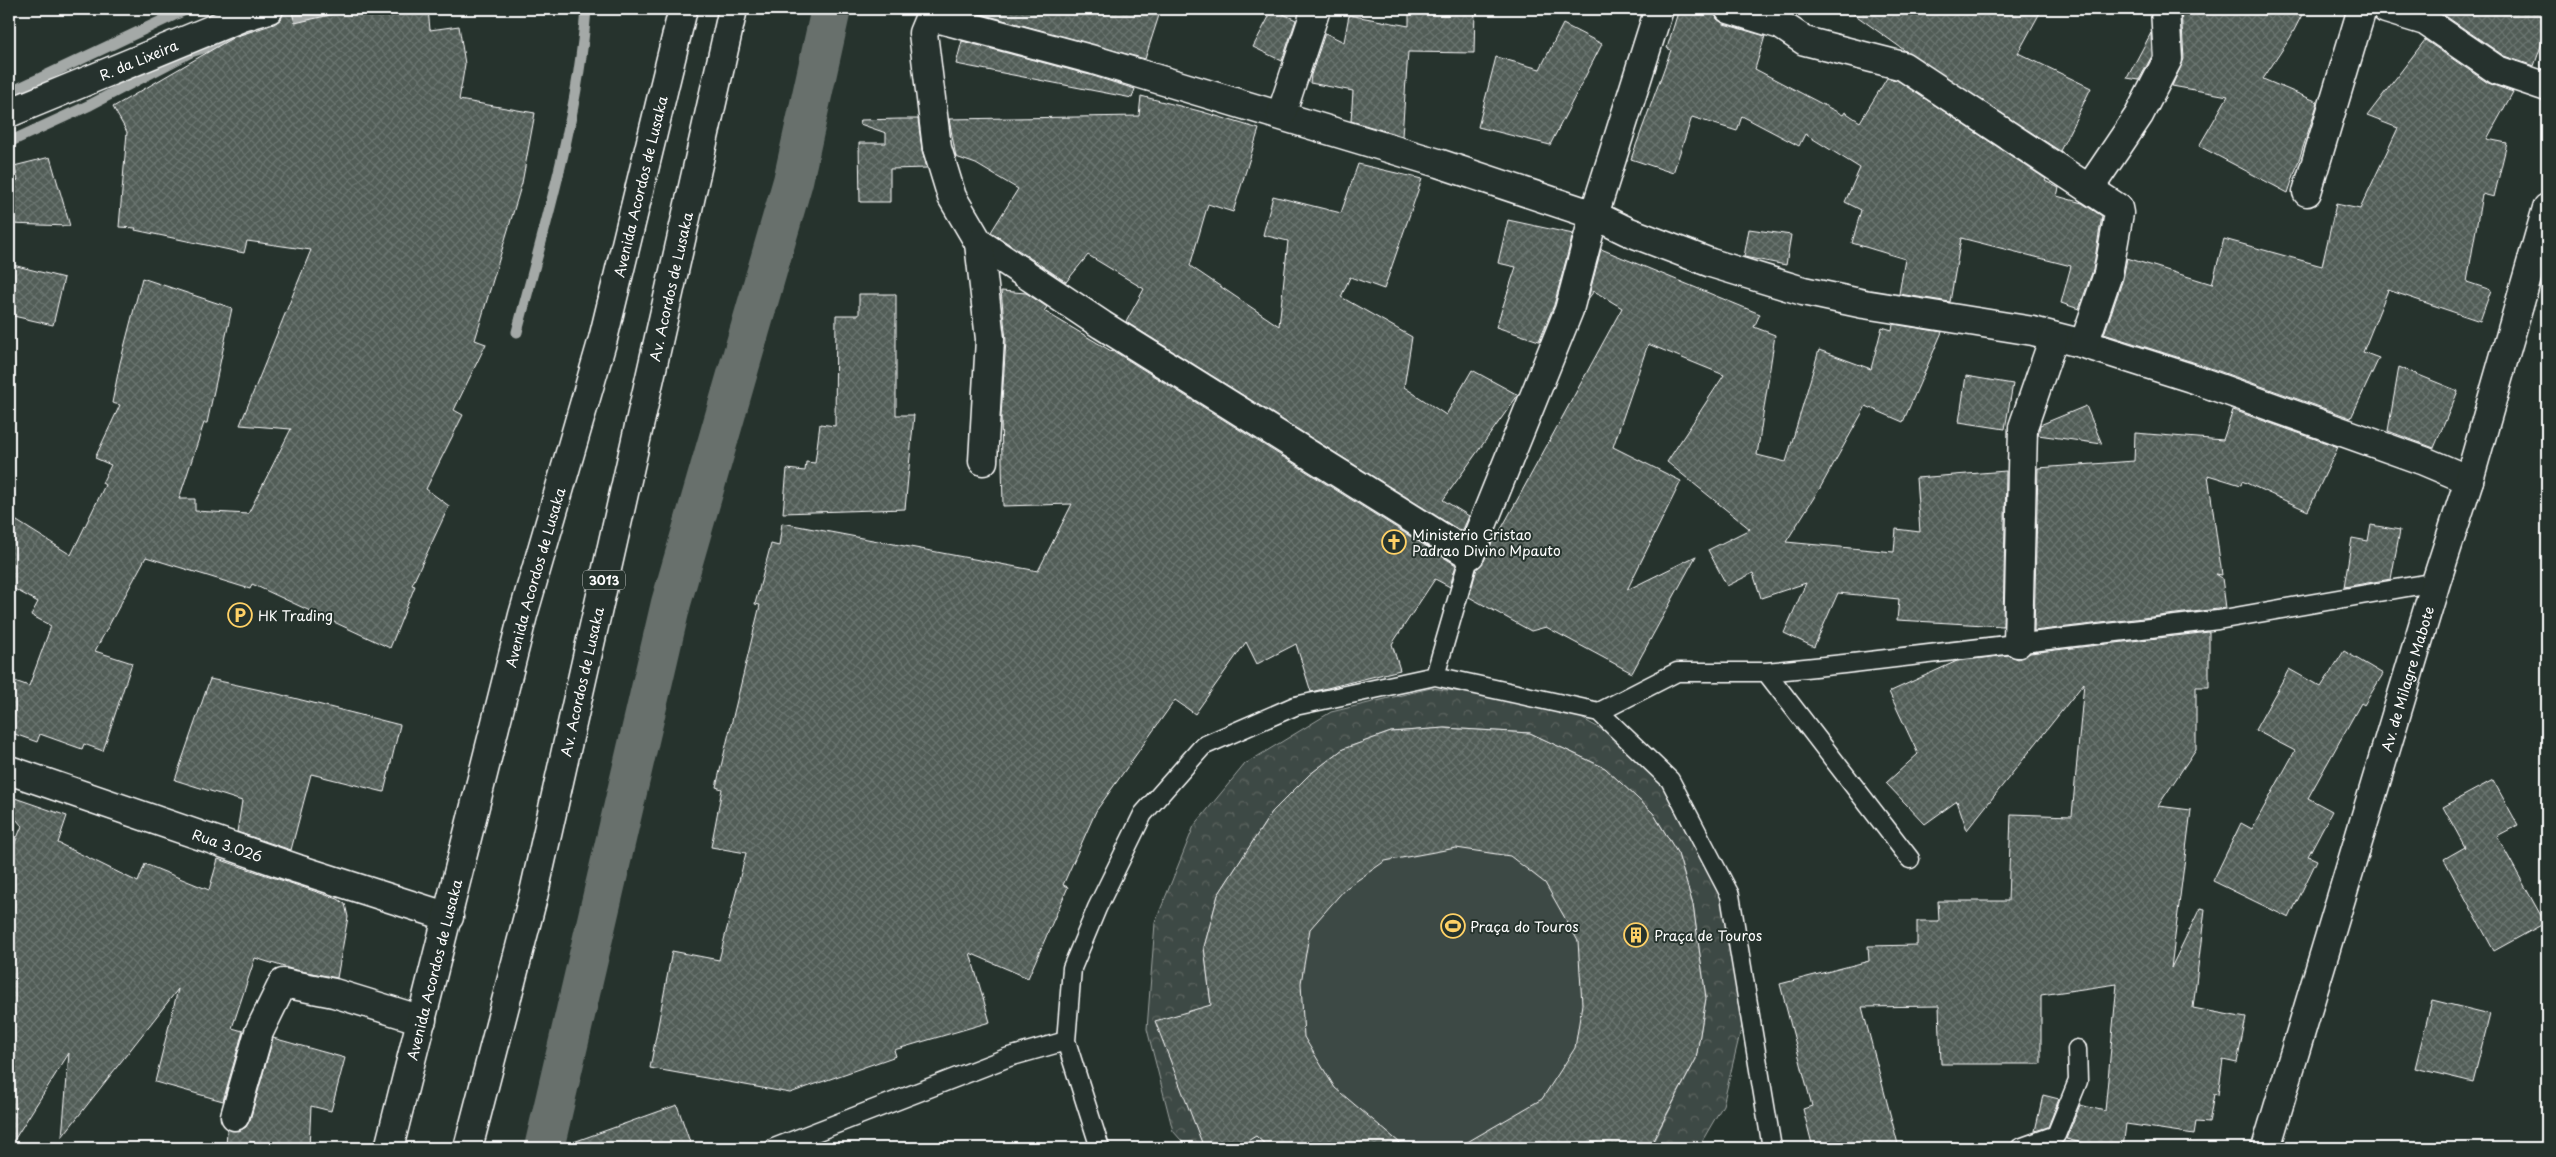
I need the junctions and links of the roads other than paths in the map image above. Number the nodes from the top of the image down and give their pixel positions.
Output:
1 (269, 9) edge
2 (683, 9) edge
3 (733, 9) edge
4 (1316, 9) edge
5 (1659, 9) edge
6 (1729, 9) edge
7 (2165, 9) edge
8 (2362, 9) edge
9 (2386, 9) edge
10 (2547, 87) edge
11 (9, 113) edge
12 (1281, 115) junction
13 (2089, 189) junction
14 (2307, 192) dead end
15 (2547, 208) edge
16 (1594, 215) junction
17 (979, 243) junction
18 (2054, 337) junction
19 (2084, 344) junction
20 (983, 461) dead end
21 (2469, 480) junction
22 (1470, 555) junction
23 (2436, 582) junction
24 (2018, 644) junction
25 (1766, 672) junction
26 (1436, 676) junction
27 (1599, 712) junction
28 (9, 770) edge
29 (1910, 859) dead end
30 (449, 917) junction
31 (422, 1020) junction
32 (1066, 1041) junction
33 (2077, 1049) dead end
34 (235, 1116) dead end
35 (2274, 1146) edge
36 (389, 1148) edge
37 (468, 1148) edge
38 (774, 1148) edge
39 (1100, 1148) edge
40 (1772, 1148) edge
41 (2020, 1148) edge

1 - 11 street, R. da Lixeira
2 - 30 street, Avenida Acordos de Lusaka
3 - 37 street, Av. Acordos de Lusaka / 3013
4 - 12 street
5 - 16 street
6 - 13 street
7 - 13 street
8 - 14 street
9 - 10 street
12 - 16 street
12 - 17 street
13 - 19 street
15 - 21 street, Av. de Milagre Mabote
16 - 18 street
16 - 22 street
17 - 20 street
17 - 22 street
18 - 19 street
18 - 24 street
19 - 21 street
21 - 23 street, Av. de Milagre Mabote
22 - 26 lane
23 - 24 lane
23 - 35 street, Av. de Milagre Mabote
24 - 25 lane
25 - 27 lane
25 - 29 lane
26 - 27 lane
26 - 32 lane
27 - 40 lane
28 - 30 street, Rua 3.026
30 - 31 street, Avenida Acordos de Lusaka
31 - 34 street
31 - 36 street, Avenida Acordos de Lusaka
32 - 38 lane
32 - 39 lane
33 - 41 lane

